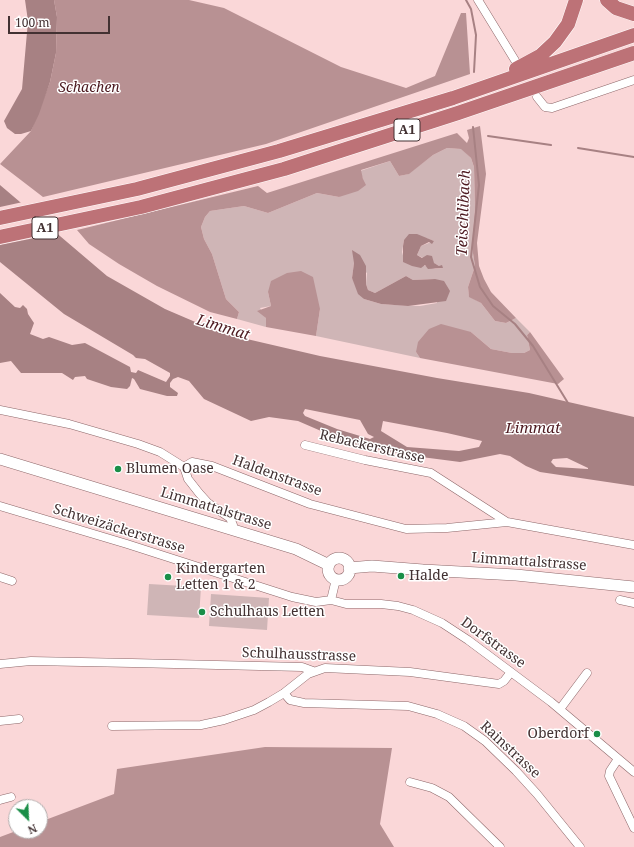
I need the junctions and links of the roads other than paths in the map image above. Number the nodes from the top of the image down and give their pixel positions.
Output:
1 (478, 0) edge
2 (576, 0) edge
3 (607, 0) edge
4 (634, 14) edge
5 (634, 36) edge
6 (634, 53) edge
7 (516, 62) dead end
8 (634, 80) edge
9 (538, 97) dead end
10 (401, 113) junction
11 (0, 218) edge
12 (0, 237) edge
13 (0, 410) edge
14 (305, 445) dead end
15 (0, 459) edge
16 (184, 467) junction
17 (0, 506) edge
18 (507, 522) junction
19 (232, 530) junction
20 (634, 545) edge
21 (329, 565) junction
22 (349, 568) junction
23 (0, 577) edge
24 (336, 580) junction
25 (12, 581) dead end
26 (634, 587) edge
27 (331, 600) junction
28 (620, 600) dead end
29 (634, 603) edge
30 (0, 664) edge
31 (313, 671) junction
32 (511, 672) junction
33 (587, 674) dead end
34 (284, 693) junction
35 (560, 709) junction
36 (19, 719) dead end
37 (0, 721) edge
38 (112, 726) dead end
39 (618, 759) junction
40 (634, 772) edge
41 (410, 782) dead end
42 (11, 797) dead end
43 (0, 800) edge
44 (634, 828) edge
45 (500, 847) edge
46 (580, 847) edge

1 - 7 street
2 - 10 highway
3 - 4 highway
5 - 10 highway, A1
6 - 12 highway, A1
8 - 9 street
10 - 11 highway, A1
13 - 16 street
14 - 18 street, Rebackerstrasse
15 - 19 main road, Limmattalstrasse
16 - 18 street, Haldenstrasse
16 - 19 street
17 - 27 street, Schweizäckerstrasse
18 - 20 street, Rebackerstrasse
19 - 21 main road, Limmattalstrasse
21 - 22 main road
21 - 24 main road
22 - 24 main road
22 - 26 main road, Limmattalstrasse
23 - 25 street
24 - 27 street
27 - 32 street, Dorfstrasse
28 - 29 street
30 - 31 street, Schulhausstrasse
31 - 32 street, Schulhausstrasse
31 - 34 street
32 - 35 street, Dorfstrasse
33 - 35 street
34 - 38 street
34 - 46 street, Rainstrasse
35 - 39 street, Dorfstrasse
36 - 37 street
39 - 40 street, Dorfstrasse
39 - 44 street
41 - 45 street
42 - 43 street

